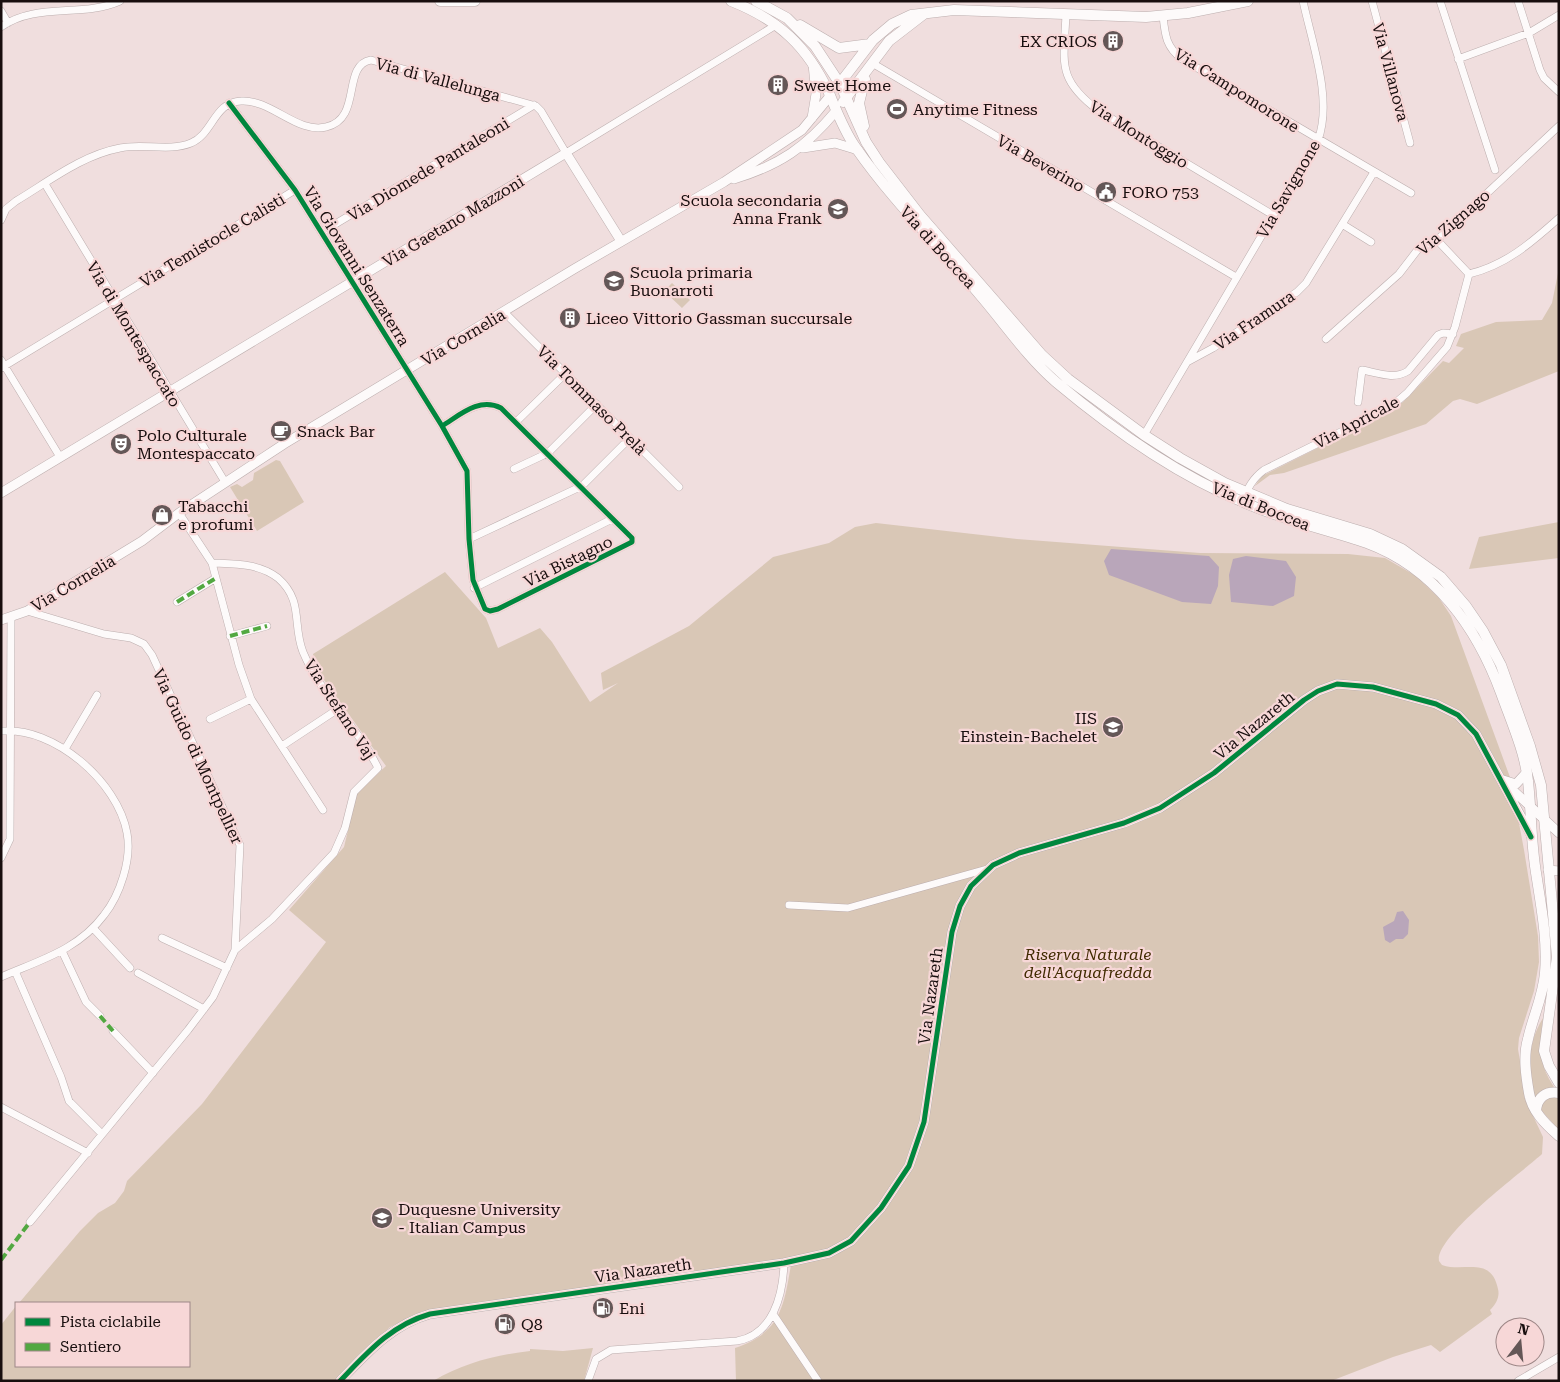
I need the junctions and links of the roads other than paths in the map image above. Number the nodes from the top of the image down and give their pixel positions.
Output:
1 (79, 1) edge
2 (120, 1) edge
3 (440, 1) edge
4 (475, 1) edge
5 (731, 1) edge
6 (756, 1) edge
7 (1248, 1) edge
8 (1303, 1) edge
9 (1372, 1) edge
10 (1440, 1) edge
11 (1518, 1) edge
12 (84, 9) junction
13 (1, 11) edge
14 (924, 13) junction
15 (1066, 14) junction
16 (1559, 15) edge
17 (1163, 16) junction
18 (786, 18) junction
19 (4, 25) edge
20 (776, 25) junction
21 (1529, 34) junction
22 (870, 44) junction
23 (1458, 59) junction
24 (813, 63) junction
25 (872, 63) junction
26 (840, 84) junction
27 (1559, 92) edge
28 (830, 96) junction
29 (847, 98) junction
30 (229, 103) junction
31 (534, 105) junction
32 (836, 111) junction
33 (811, 121) junction
34 (1559, 126) edge
35 (1318, 140) junction
36 (1410, 143) dead end
37 (800, 148) junction
38 (869, 149) junction
39 (858, 150) junction
40 (566, 153) junction
41 (1495, 170) dead end
42 (1374, 172) junction
43 (724, 182) junction
44 (45, 184) junction
45 (295, 190) junction
46 (1411, 193) dead end
47 (1273, 215) junction
48 (1559, 218) edge
49 (1, 220) edge
50 (1342, 224) junction
51 (322, 232) junction
52 (1437, 240) junction
53 (621, 241) junction
54 (1371, 242) dead end
55 (1469, 274) junction
56 (1236, 277) junction
57 (353, 281) junction
58 (114, 300) junction
59 (504, 312) junction
60 (1453, 334) junction
61 (1326, 339) dead end
62 (1189, 361) junction
63 (2, 364) edge
64 (408, 370) junction
65 (566, 373) junction
66 (168, 391) junction
67 (1358, 402) dead end
68 (597, 404) junction
69 (517, 421) junction
70 (442, 426) junction
71 (1144, 435) junction
72 (630, 438) junction
73 (548, 453) junction
74 (60, 457) junction
75 (514, 469) dead end
76 (225, 482) junction
77 (582, 486) junction
78 (679, 487) dead end
79 (1, 493) edge
80 (1244, 497) junction
81 (179, 513) junction
82 (612, 519) junction
83 (469, 539) junction
84 (212, 563) junction
85 (216, 578) junction
86 (474, 588) junction
87 (177, 602) dead end
88 (27, 611) junction
89 (11, 617) junction
90 (1, 620) edge
91 (267, 626) dead end
92 (230, 636) junction
93 (96, 695) dead end
94 (251, 699) junction
95 (338, 708) junction
96 (210, 719) dead end
97 (11, 730) junction
98 (1, 731) edge
99 (282, 746) junction
100 (65, 749) junction
101 (1526, 772) junction
102 (1500, 778) junction
103 (1528, 806) junction
104 (322, 810) dead end
105 (1544, 820) junction
106 (1559, 833) edge
107 (1531, 837) junction
108 (1, 858) edge
109 (988, 869) junction
110 (1553, 871) edge
111 (789, 906) dead end
112 (93, 928) junction
113 (162, 938) dead end
114 (235, 950) junction
115 (62, 951) junction
116 (130, 968) dead end
117 (227, 968) junction
118 (15, 971) junction
119 (138, 974) dead end
120 (1, 977) edge
121 (204, 1009) junction
122 (100, 1016) dead end
123 (113, 1031) dead end
124 (153, 1073) junction
125 (1559, 1083) edge
126 (1559, 1093) edge
127 (1, 1107) edge
128 (1536, 1111) junction
129 (102, 1134) junction
130 (1559, 1136) edge
131 (88, 1153) junction
132 (30, 1222) dead end
133 (784, 1264) junction
134 (772, 1314) junction
135 (1559, 1357) edge
136 (1523, 1379) edge
137 (340, 1381) edge
138 (588, 1381) edge
139 (818, 1381) edge

1 - 12 street
2 - 12 street
3 - 4 main road
5 - 20 main road, Via di Boccea
6 - 18 main road, Via di Boccea
7 - 17 main road
8 - 35 street, Via Savignone
9 - 36 street, Via Villanova
10 - 23 street
11 - 21 street
12 - 19 street
13 - 19 street
14 - 15 main road
14 - 22 main road
14 - 25 main road
15 - 17 main road
15 - 47 street, Via Montoggio
16 - 21 street
17 - 35 street, Via Campomorone
18 - 22 main road
18 - 26 main road, Via di Boccea
20 - 24 main road, Via di Boccea
20 - 40 street, Via Gaetano Mazzoni
21 - 23 street
21 - 27 street
22 - 26 main road
23 - 41 street
24 - 28 main road, Via di Boccea
24 - 33 street
25 - 29 main road
25 - 38 main road
25 - 56 street, Via Beverino
26 - 28 main road
26 - 29 main road, Via di Boccea
28 - 32 main road, Via di Boccea
28 - 33 street, Via Cornelia
29 - 32 main road
29 - 38 main road, Via di Boccea
30 - 31 street, Via di Vallelunga
30 - 44 street
30 - 45 street, Via Giovanni Senzaterra
31 - 40 street
31 - 51 street, Via Diomede Pantaleoni
32 - 37 street, Via Cornelia
32 - 39 main road, Via di Boccea
33 - 43 street, Via Cornelia
34 - 52 street, Via Zignago
35 - 42 street, Via Campomorone
35 - 47 street, Via Savignone
37 - 39 street
37 - 43 street, Via Cornelia
38 - 71 main road, Via di Boccea
39 - 80 main road, Via di Boccea
40 - 53 street
40 - 57 street, Via Gaetano Mazzoni
42 - 46 street, Via Campomorone
42 - 50 street, Via Framura
43 - 53 street, Via Cornelia
44 - 49 street
44 - 58 street, Via di Montespaccato
45 - 51 street, Via Giovanni Senzaterra
45 - 58 street, Via Temistocle Calisti
47 - 56 street, Via Savignone
48 - 55 street
50 - 54 street
50 - 62 street, Via Framura
51 - 57 street, Via Giovanni Senzaterra
52 - 55 street
52 - 61 street, Via Zignago
53 - 59 street, Via Cornelia
55 - 60 street, Via Apricale
56 - 62 street, Via Savignone
57 - 64 street, Via Giovanni Senzaterra
57 - 66 street, Via Gaetano Mazzoni
58 - 63 street, Via Temistocle Calisti
58 - 66 street, Via di Montespaccato
59 - 64 street, Via Cornelia
59 - 65 street, Via Tommaso Prelà
60 - 67 street, Via Apricale
60 - 80 street, Via Apricale
62 - 71 street
63 - 74 street
64 - 70 street, Via Bistagno
64 - 76 street, Via Cornelia
65 - 68 street, Via Tommaso Prelà
65 - 69 street
66 - 74 street, Via Gaetano Mazzoni
66 - 76 street, Via di Montespaccato
68 - 72 street, Via Tommaso Prelà
68 - 73 street
69 - 70 street, Via Bistagno
69 - 73 street, Via Bistagno
70 - 83 street, Via Bistagno
71 - 80 main road, Via di Boccea
72 - 77 street
72 - 78 street, Via Tommaso Prelà
73 - 75 street
73 - 77 street, Via Bistagno
74 - 79 street, Via Gaetano Mazzoni
76 - 81 street, Via Cornelia
77 - 82 street, Via Bistagno
77 - 83 street
80 - 101 main road, Via di Boccea
80 - 105 main road, Via di Boccea
81 - 84 street
81 - 88 street, Via Cornelia
82 - 86 street
82 - 86 street, Via Bistagno
83 - 86 street, Via Bistagno
84 - 85 street
84 - 95 street, Via Stefano Vaj
85 - 87 street
85 - 92 street
88 - 89 street, Via Cornelia
88 - 114 street, Via Guido di Montpellier
89 - 90 street, Via Cornelia
89 - 97 street
91 - 92 street
92 - 94 street
93 - 100 street
94 - 96 street
94 - 99 street
95 - 99 street
95 - 114 street, Via Stefano Vaj
97 - 98 street
97 - 100 street
97 - 108 street
99 - 104 street
100 - 112 street
101 - 102 street
101 - 103 main road, Via di Boccea
102 - 103 street, Via Nazareth
102 - 107 street, Via Nazareth
102 - 109 street, Via Nazareth
103 - 105 street, Via Nazareth
103 - 107 main road, Via di Boccea
105 - 106 street, Via Nazareth
105 - 110 main road, Via di Boccea
107 - 128 main road, Via di Boccea
109 - 111 street
109 - 133 street, Via Nazareth
110 - 125 main road, Via di Boccea
112 - 115 street
112 - 116 street
113 - 117 street
114 - 117 street, Via Guido di Montpellier
115 - 118 street
115 - 122 street
117 - 121 street, Via Guido di Montpellier
118 - 120 street
118 - 129 street
119 - 121 street
121 - 124 street, Via Guido di Montpellier
123 - 124 street
124 - 129 street, Via Guido di Montpellier
126 - 128 main road
127 - 131 street
128 - 130 main road, Via di Boccea
129 - 131 street, Via Guido di Montpellier
131 - 132 street, Via Guido di Montpellier
133 - 134 street
133 - 137 street, Via Nazareth
134 - 138 street
134 - 139 street
135 - 136 street

